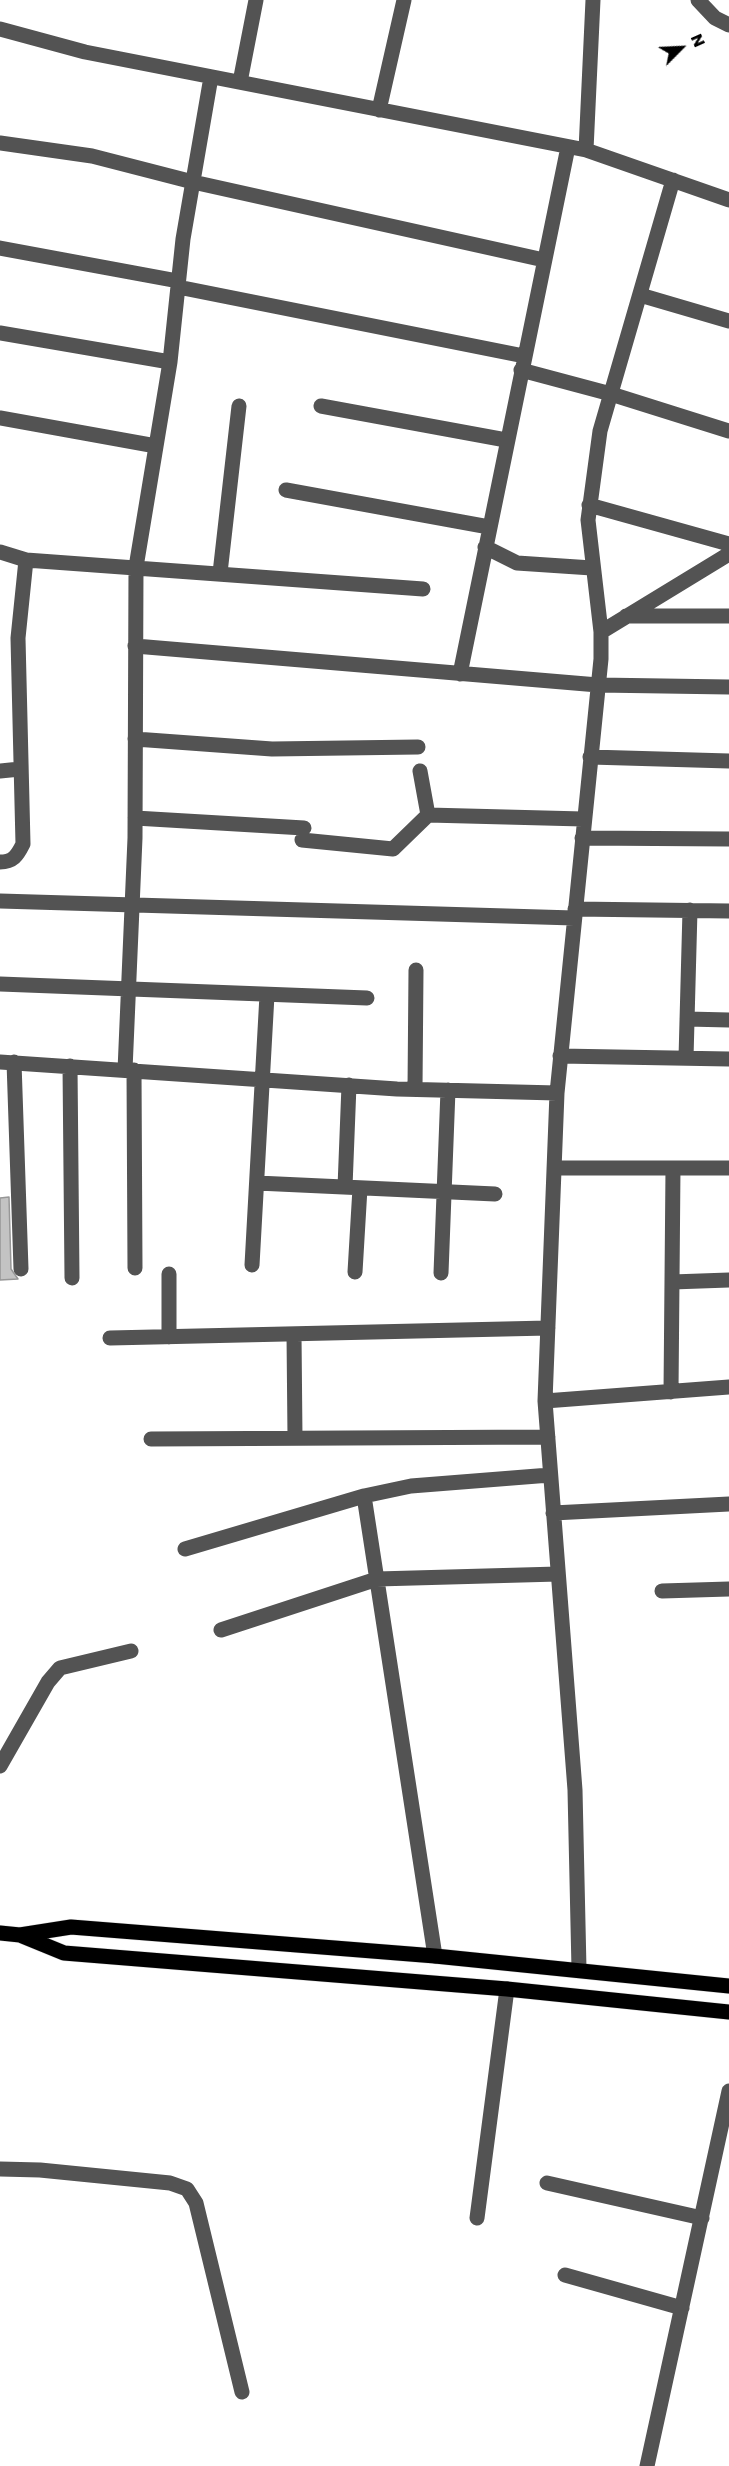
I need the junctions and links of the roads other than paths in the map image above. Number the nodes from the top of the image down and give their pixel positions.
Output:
1 (256, 0) edge
2 (404, 0) edge
3 (593, 0) edge
4 (698, 0) edge
5 (729, 25) edge
6 (0, 29) edge
7 (211, 76) junction
8 (240, 82) junction
9 (380, 110) junction
10 (0, 143) edge
11 (568, 147) junction
12 (586, 150) junction
13 (673, 180) junction
14 (193, 182) junction
15 (729, 200) edge
16 (0, 248) edge
17 (544, 260) junction
18 (178, 284) junction
19 (640, 295) junction
20 (729, 321) edge
21 (0, 333) edge
22 (170, 362) junction
23 (522, 363) junction
24 (611, 394) junction
25 (321, 405) dead end
26 (239, 406) dead end
27 (0, 418) edge
28 (729, 431) edge
29 (506, 440) junction
30 (156, 446) junction
31 (286, 490) dead end
32 (590, 506) junction
33 (489, 526) junction
34 (729, 544) edge
35 (485, 546) junction
36 (0, 552) edge
37 (729, 554) edge
38 (26, 560) junction
39 (136, 567) junction
40 (592, 568) junction
41 (219, 573) junction
42 (423, 589) dead end
43 (626, 616) junction
44 (729, 616) edge
45 (601, 632) junction
46 (135, 646) junction
47 (460, 674) junction
48 (598, 685) junction
49 (729, 687) edge
50 (135, 739) junction
51 (418, 747) dead end
52 (590, 757) junction
53 (729, 761) edge
54 (20, 769) junction
55 (0, 771) edge
56 (420, 771) dead end
57 (428, 815) junction
58 (135, 818) junction
59 (584, 819) junction
60 (582, 838) junction
61 (729, 839) edge
62 (0, 862) edge
63 (0, 901) edge
64 (132, 904) junction
65 (690, 910) junction
66 (729, 910) edge
67 (574, 914) junction
68 (416, 970) dead end
69 (0, 984) edge
70 (128, 990) junction
71 (267, 995) junction
72 (367, 998) dead end
73 (687, 1019) junction
74 (729, 1020) edge
75 (560, 1056) junction
76 (686, 1058) junction
77 (729, 1059) edge
78 (7, 1062) edge
79 (70, 1066) junction
80 (129, 1070) junction
81 (263, 1079) junction
82 (349, 1085) junction
83 (415, 1089) junction
84 (448, 1090) junction
85 (557, 1093) junction
86 (554, 1168) junction
87 (673, 1168) junction
88 (729, 1168) edge
89 (257, 1183) junction
90 (352, 1187) junction
91 (444, 1192) junction
92 (495, 1194) dead end
93 (252, 1265) dead end
94 (135, 1268) dead end
95 (21, 1269) dead end
96 (355, 1272) dead end
97 (169, 1274) dead end
98 (441, 1274) dead end
99 (72, 1278) dead end
100 (729, 1280) edge
101 (672, 1282) junction
102 (548, 1328) junction
103 (294, 1334) junction
104 (169, 1337) junction
105 (110, 1338) dead end
106 (729, 1387) edge
107 (671, 1392) junction
108 (545, 1401) junction
109 (548, 1437) junction
110 (295, 1438) junction
111 (151, 1439) dead end
112 (550, 1475) junction
113 (364, 1496) junction
114 (729, 1504) edge
115 (553, 1513) junction
116 (185, 1549) dead end
117 (558, 1574) junction
118 (377, 1579) junction
119 (729, 1589) edge
120 (662, 1591) dead end
121 (221, 1630) dead end
122 (130, 1651) dead end
123 (0, 1766) edge
124 (0, 1934) edge
125 (20, 1935) junction
126 (435, 1956) junction
127 (579, 1969) junction
128 (729, 1986) edge
129 (507, 1989) junction
130 (729, 2012) edge
131 (729, 2091) edge
132 (0, 2169) edge
133 (546, 2183) dead end
134 (477, 2218) dead end
135 (702, 2218) junction
136 (565, 2275) dead end
137 (682, 2308) junction
138 (242, 2392) dead end
139 (647, 2466) edge

1 - 8 street
2 - 9 street
3 - 12 street
4 - 5 street
6 - 7 street
7 - 8 street
7 - 14 street
8 - 9 street
9 - 11 street
10 - 14 street
11 - 12 street
11 - 17 street
12 - 13 street
13 - 15 street
13 - 19 street
14 - 17 street
14 - 18 street
16 - 18 street
17 - 23 street
18 - 22 street
18 - 23 street
19 - 20 street
19 - 24 street
21 - 22 street
22 - 30 street
23 - 24 street
23 - 29 street
24 - 28 street
24 - 32 street
25 - 29 street
26 - 41 street
27 - 30 street
29 - 33 street
30 - 39 street
31 - 33 street
32 - 34 street
32 - 40 street
33 - 35 street
35 - 40 street
35 - 47 street
36 - 38 street
37 - 43 street
38 - 39 street
38 - 54 street
39 - 41 street
39 - 46 street
40 - 45 street
41 - 42 street
43 - 44 street
43 - 45 street
45 - 48 street
46 - 47 street
46 - 50 street
47 - 48 street
48 - 49 street
48 - 52 street
50 - 51 street
50 - 58 street
52 - 53 street
52 - 59 street
54 - 55 street
54 - 62 street
56 - 57 street
57 - 58 street
57 - 59 street
58 - 64 street
59 - 60 street
60 - 61 street
60 - 67 street
63 - 64 street
64 - 67 street
64 - 70 street
65 - 66 street
65 - 67 street
65 - 73 street
67 - 75 street
68 - 83 street
69 - 70 street
70 - 71 street
70 - 80 street
71 - 72 street
71 - 81 street
73 - 74 street
73 - 76 street
75 - 76 street
75 - 85 street
76 - 77 street
78 - 79 street
78 - 95 street
79 - 80 street
79 - 99 street
80 - 81 street
80 - 94 street
81 - 82 street
81 - 89 street
82 - 83 street
82 - 90 street
83 - 84 street
84 - 85 street
84 - 91 street
85 - 86 street
86 - 87 street
86 - 102 street
87 - 88 street
87 - 101 street
89 - 90 street
89 - 93 street
90 - 91 street
90 - 96 street
91 - 92 street
91 - 98 street
97 - 104 street
100 - 101 street
101 - 107 street
102 - 103 street
102 - 108 street
103 - 104 street
103 - 110 street
104 - 105 street
106 - 107 street
107 - 108 street
108 - 109 street
109 - 110 street
109 - 112 street
110 - 111 street
112 - 113 street
112 - 115 street
113 - 116 street
113 - 118 street
114 - 115 street
115 - 117 street
117 - 118 street
117 - 127 street
118 - 121 street
118 - 126 street
119 - 120 street
122 - 123 street
124 - 125 main road
125 - 126 main road
125 - 129 main road
126 - 127 main road
127 - 128 main road
129 - 130 main road
129 - 134 street
131 - 135 street
132 - 138 street
133 - 135 street
135 - 137 street
136 - 137 street
137 - 139 street

